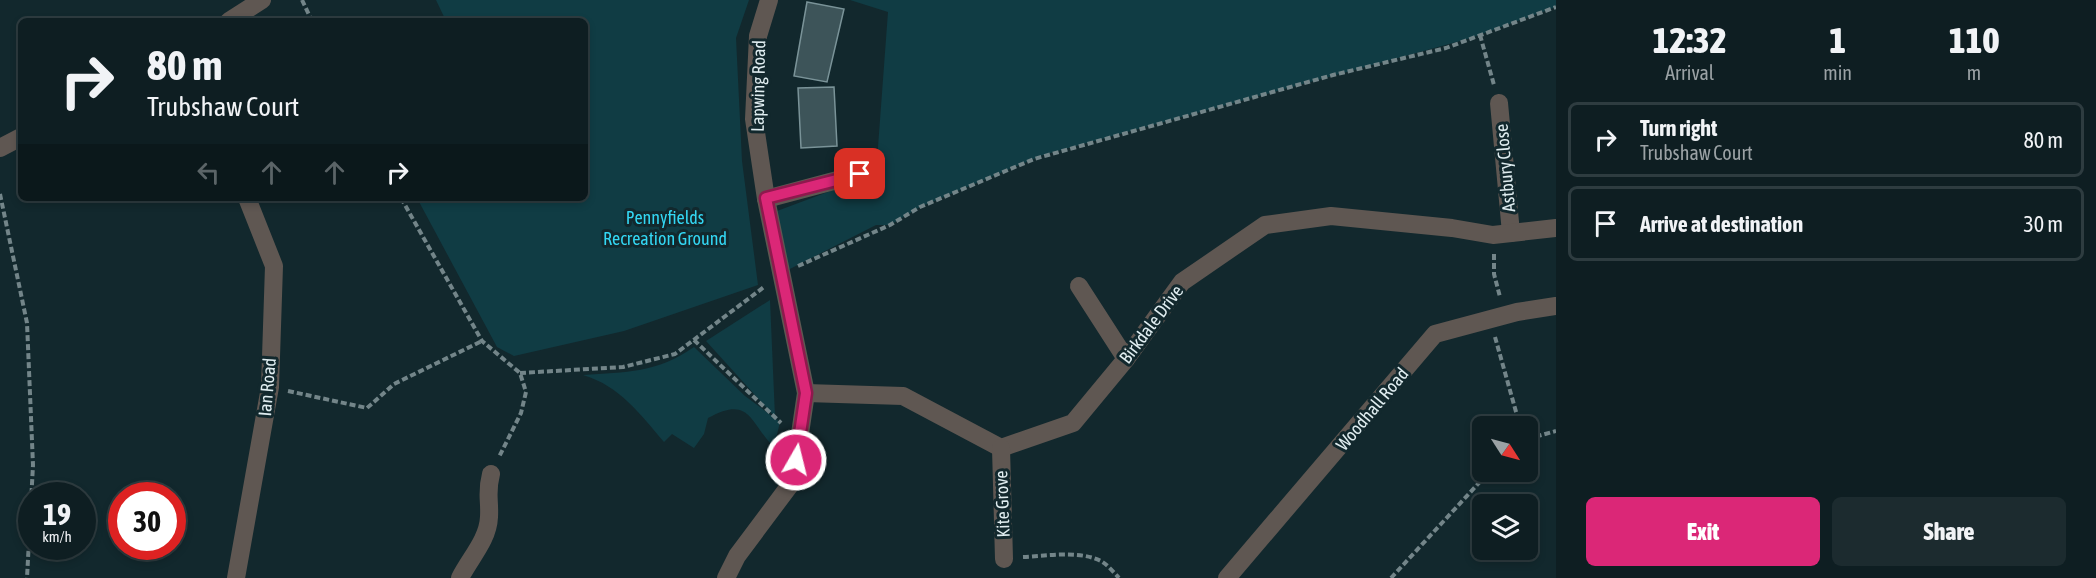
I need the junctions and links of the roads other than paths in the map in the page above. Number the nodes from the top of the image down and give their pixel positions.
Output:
1 (262, 0) edge
2 (769, 0) edge
3 (234, 18) edge
4 (1499, 103) road end
5 (18, 139) edge
6 (0, 148) edge
7 (860, 174) dead end
8 (766, 198) junction
9 (248, 201) edge
10 (1556, 228) edge
11 (1502, 234) junction
12 (1079, 286) dead end
13 (1556, 306) edge
14 (1126, 359) junction
15 (806, 393) junction
16 (1001, 448) junction
17 (491, 474) road end
18 (1004, 559) road end
19 (236, 578) edge
20 (460, 578) edge
21 (726, 578) edge
22 (1227, 578) edge

1 - 3 street
2 - 8 street, Lapwing Road
4 - 11 street, Astbury Close
5 - 6 street
7 - 8 street
8 - 15 street, Lapwing Road
9 - 19 street, Ian Road
10 - 11 street, Birkdale Drive
11 - 14 street, Birkdale Drive
12 - 14 street
13 - 22 street, Woodhall Road
14 - 16 street, Birkdale Drive
15 - 16 street
15 - 21 street, Lapwing Road
16 - 18 street, Kite Grove
17 - 20 street

